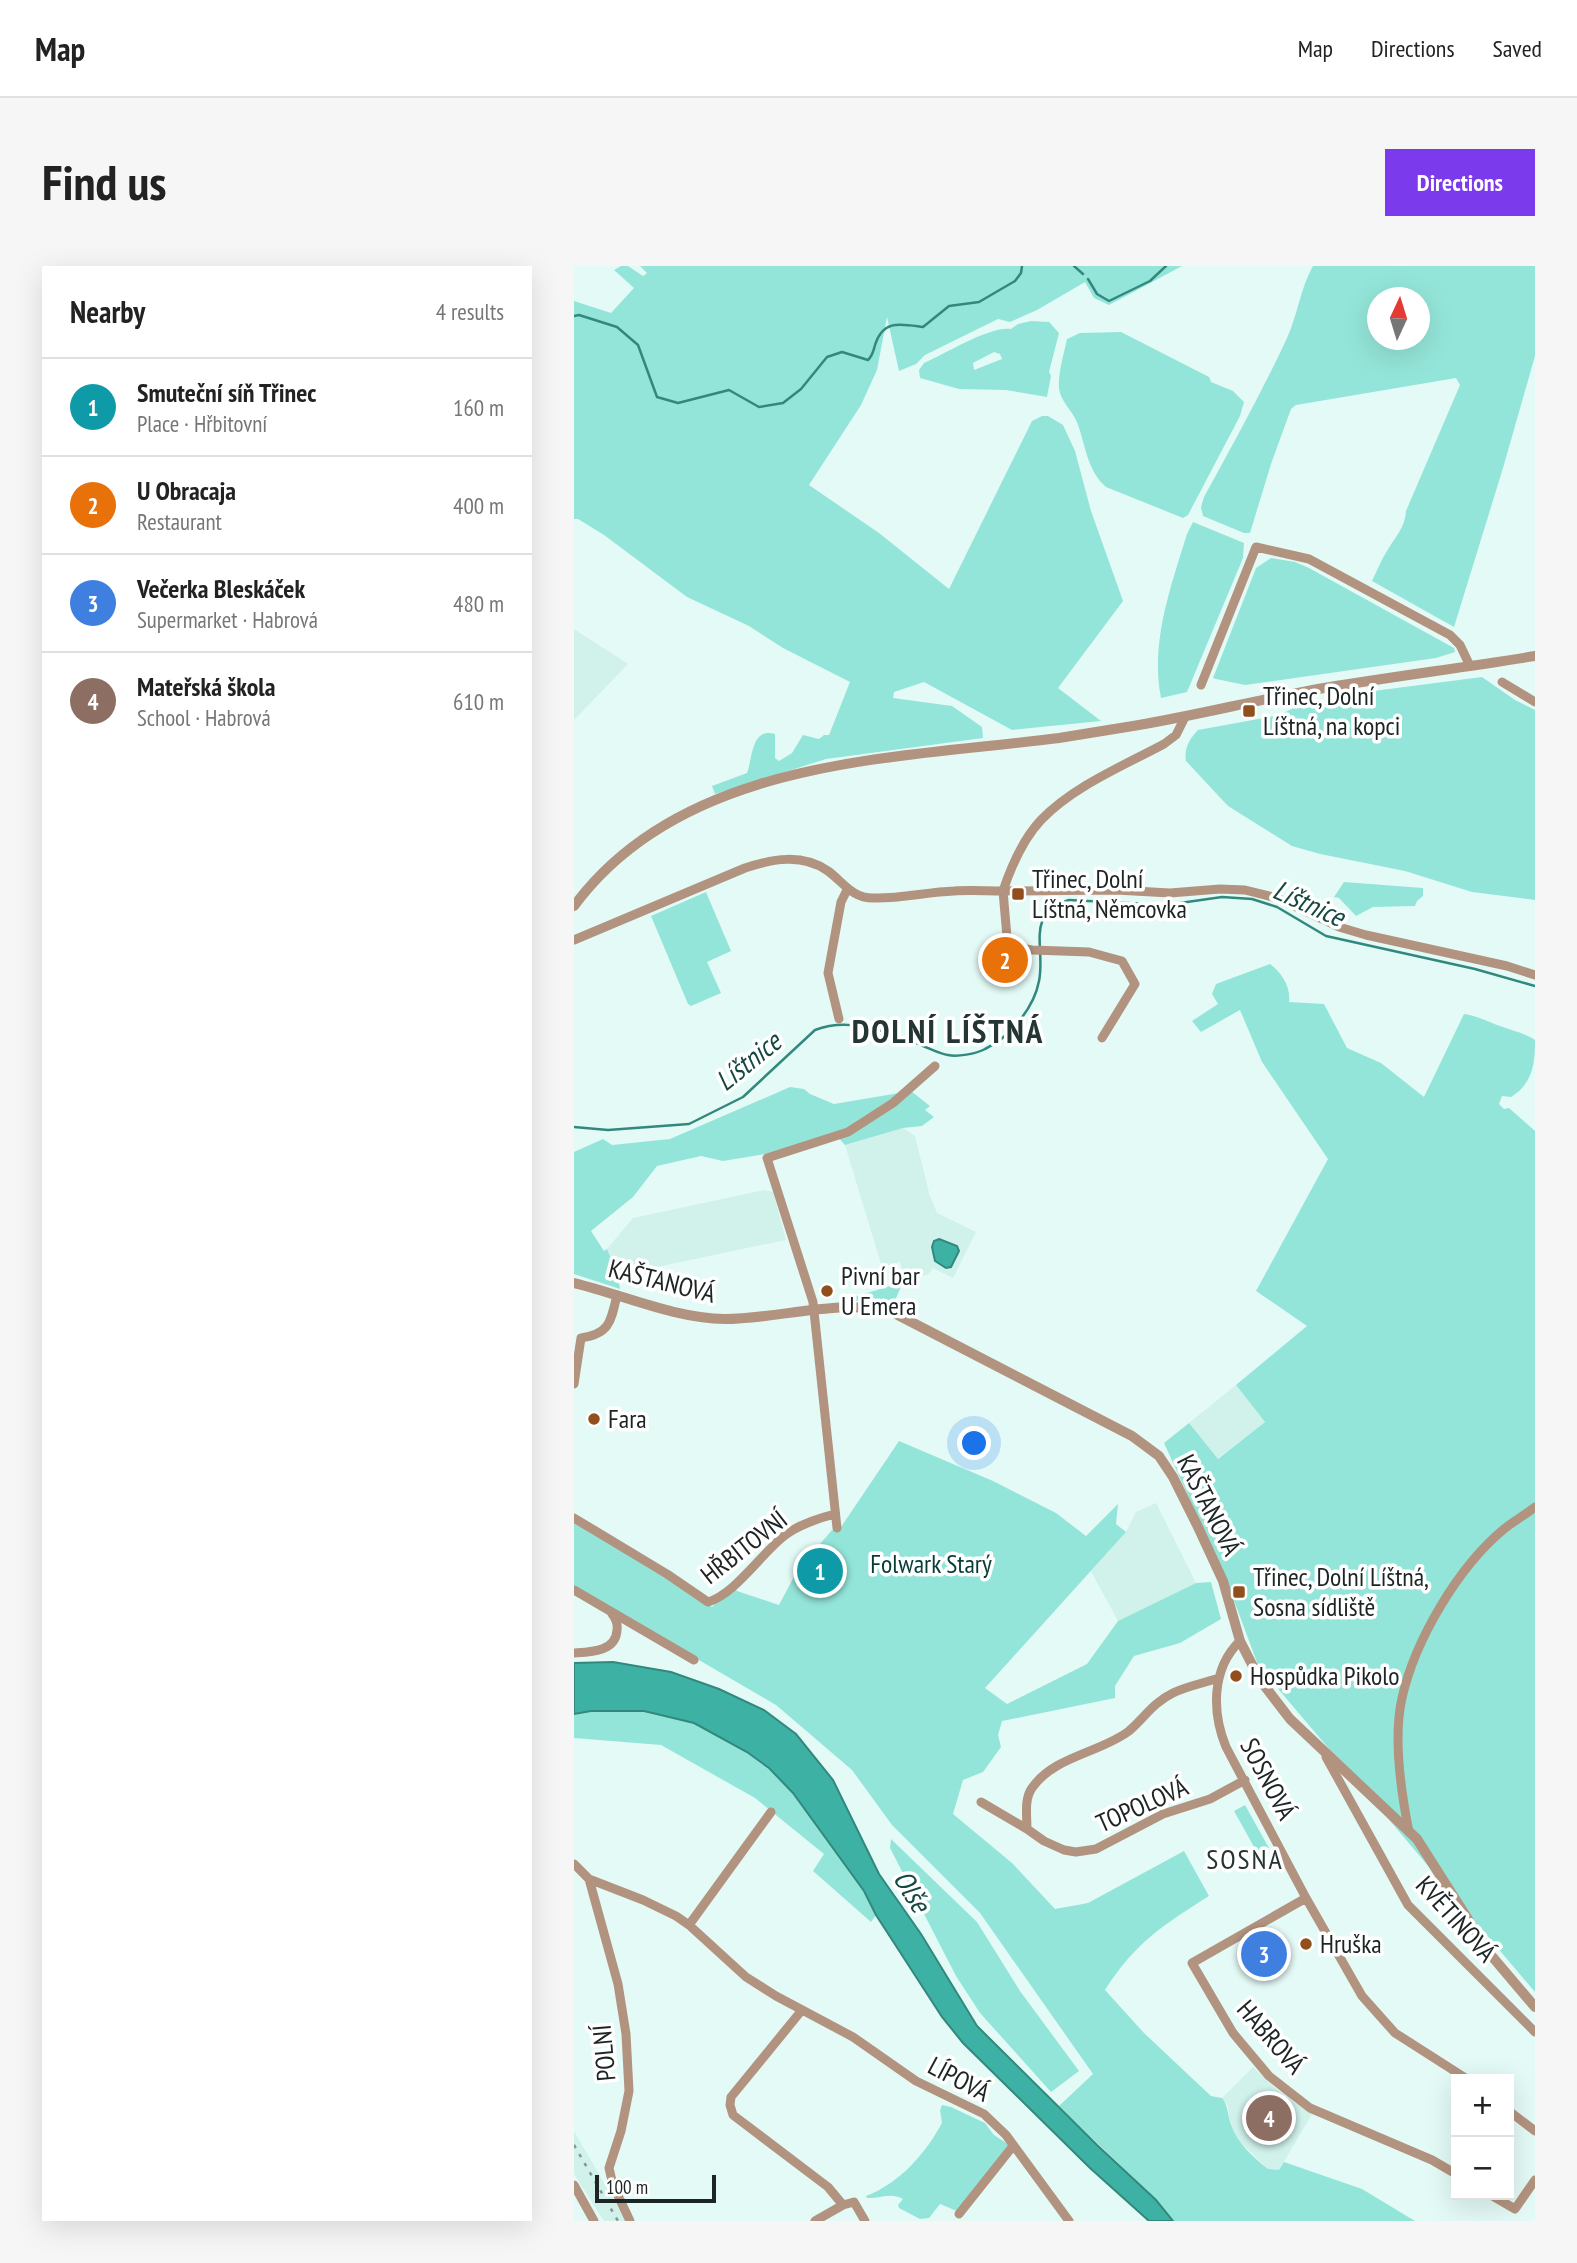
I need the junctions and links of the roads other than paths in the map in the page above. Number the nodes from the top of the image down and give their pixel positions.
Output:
1 (1535, 656) edge
2 (1470, 666) junction
3 (1502, 682) dead end
4 (1201, 685) dead end
5 (1535, 702) edge
6 (1185, 717) junction
7 (847, 890) junction
8 (1003, 891) junction
9 (574, 906) edge
10 (574, 940) edge
11 (1535, 975) edge
12 (839, 1019) dead end
13 (1102, 1038) dead end
14 (935, 1066) dead end
15 (574, 1283) edge
16 (617, 1295) junction
17 (812, 1311) junction
18 (574, 1384) edge
19 (1535, 1507) edge
20 (835, 1514) junction
21 (574, 1518) edge
22 (837, 1528) dead end
23 (574, 1590) edge
24 (610, 1612) junction
25 (1240, 1641) junction
26 (574, 1653) edge
27 (694, 1660) dead end
28 (1219, 1678) junction
29 (1322, 1749) junction
30 (1245, 1780) junction
31 (981, 1802) dead end
32 (771, 1812) dead end
33 (1027, 1829) junction
34 (1409, 1832) junction
35 (574, 1864) edge
36 (589, 1879) junction
37 (1306, 1899) junction
38 (689, 1924) junction
39 (1535, 2007) edge
40 (802, 2010) junction
41 (1535, 2032) edge
42 (1459, 2074) edge
43 (1514, 2115) edge
44 (1535, 2131) edge
45 (1013, 2146) junction
46 (1451, 2171) edge
47 (1535, 2180) edge
48 (574, 2185) edge
49 (1500, 2200) edge
50 (843, 2205) junction
51 (959, 2214) dead end
52 (1068, 2220) edge
53 (594, 2221) edge
54 (630, 2221) edge
55 (815, 2221) edge
56 (864, 2221) edge

1 - 2 street
2 - 4 street
2 - 6 street
3 - 5 street
6 - 8 street
6 - 9 street
7 - 8 street
7 - 10 street
7 - 12 street
8 - 11 street
8 - 13 street
14 - 17 street
15 - 16 street, KAŠTANOVÁ
16 - 17 street, KAŠTANOVÁ
16 - 18 street
17 - 20 street
17 - 25 street, KAŠTANOVÁ
19 - 34 street
20 - 21 street, HŘBITOVNÍ
20 - 22 street
23 - 24 street
24 - 26 street
24 - 27 street
25 - 28 street, SOSNOVÁ
25 - 29 street, KAŠTANOVÁ
28 - 30 street, SOSNOVÁ
28 - 33 street
29 - 34 street, KAŠTANOVÁ
29 - 41 street, KVĚTINOVÁ
30 - 33 street, TOPOLOVÁ
30 - 37 street, SOSNOVÁ
31 - 33 street, TOPOLOVÁ
32 - 38 street
34 - 39 street, KAŠTANOVÁ
35 - 36 street
36 - 38 street, LÍPOVÁ
36 - 54 street, POLNÍ
37 - 42 street, SOSNOVÁ
37 - 46 street, HABROVÁ
38 - 40 street, LÍPOVÁ
40 - 45 street, LÍPOVÁ
40 - 50 street
43 - 44 street
45 - 51 street
45 - 52 street, LÍPOVÁ
47 - 49 street
48 - 53 street
50 - 55 street
50 - 56 street

